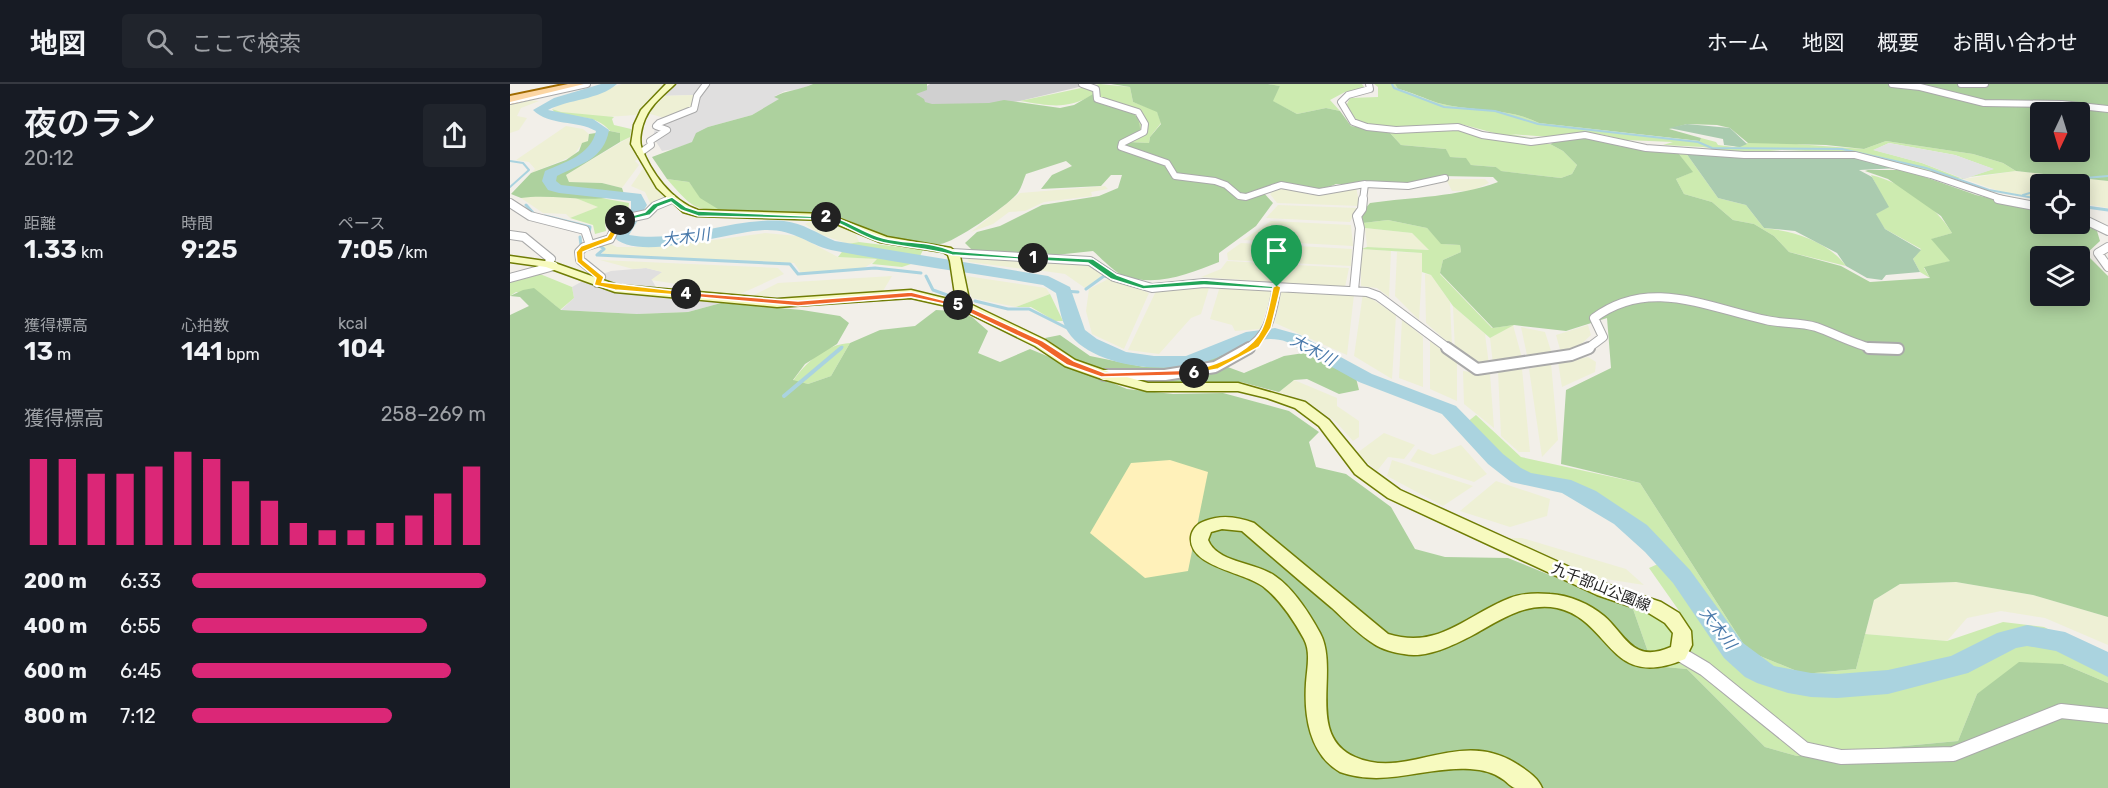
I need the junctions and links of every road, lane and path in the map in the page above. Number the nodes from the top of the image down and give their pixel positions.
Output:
1 (569, 84) edge
2 (580, 84) edge
3 (587, 84) edge
4 (671, 84) edge
5 (706, 84) edge
6 (1082, 84) edge
7 (1369, 84) edge
8 (1892, 84) edge
9 (1961, 84) edge
10 (1985, 84) edge
11 (510, 99) edge
12 (2108, 109) edge
13 (640, 153) junction
14 (1445, 178) dead end
15 (1365, 184) junction
16 (672, 199) junction
17 (510, 204) edge
18 (2030, 205) edge
19 (2090, 222) edge
20 (2108, 231) edge
21 (510, 236) edge
22 (590, 245) junction
23 (2108, 247) edge
24 (954, 256) junction
25 (510, 259) edge
26 (551, 265) junction
27 (2108, 267) edge
28 (510, 278) edge
29 (597, 283) junction
30 (1277, 287) junction
31 (1354, 290) junction
32 (964, 306) junction
33 (1898, 349) dead end
34 (1104, 375) junction
35 (1678, 653) junction
36 (2108, 716) edge
37 (1531, 788) edge

1 - 11 main road
2 - 11 main road
3 - 11 street
4 - 13 main road
5 - 13 street
6 - 15 street
7 - 18 street
8 - 12 street
9 - 10 street
13 - 16 main road
14 - 15 street
15 - 31 street
16 - 22 street
16 - 24 main road
17 - 22 street
19 - 20 street
21 - 26 street
22 - 29 street
23 - 27 street
24 - 30 street
24 - 32 main road
25 - 26 main road, 九千部山公園線
26 - 28 street
26 - 29 main road, 九千部山公園線
29 - 32 main road, 九千部山公園線
30 - 31 street
30 - 34 street
31 - 33 street
32 - 34 main road, 九千部山公園線
34 - 35 main road, 九千部山公園線
35 - 36 street
35 - 37 main road, 九千部山公園線

